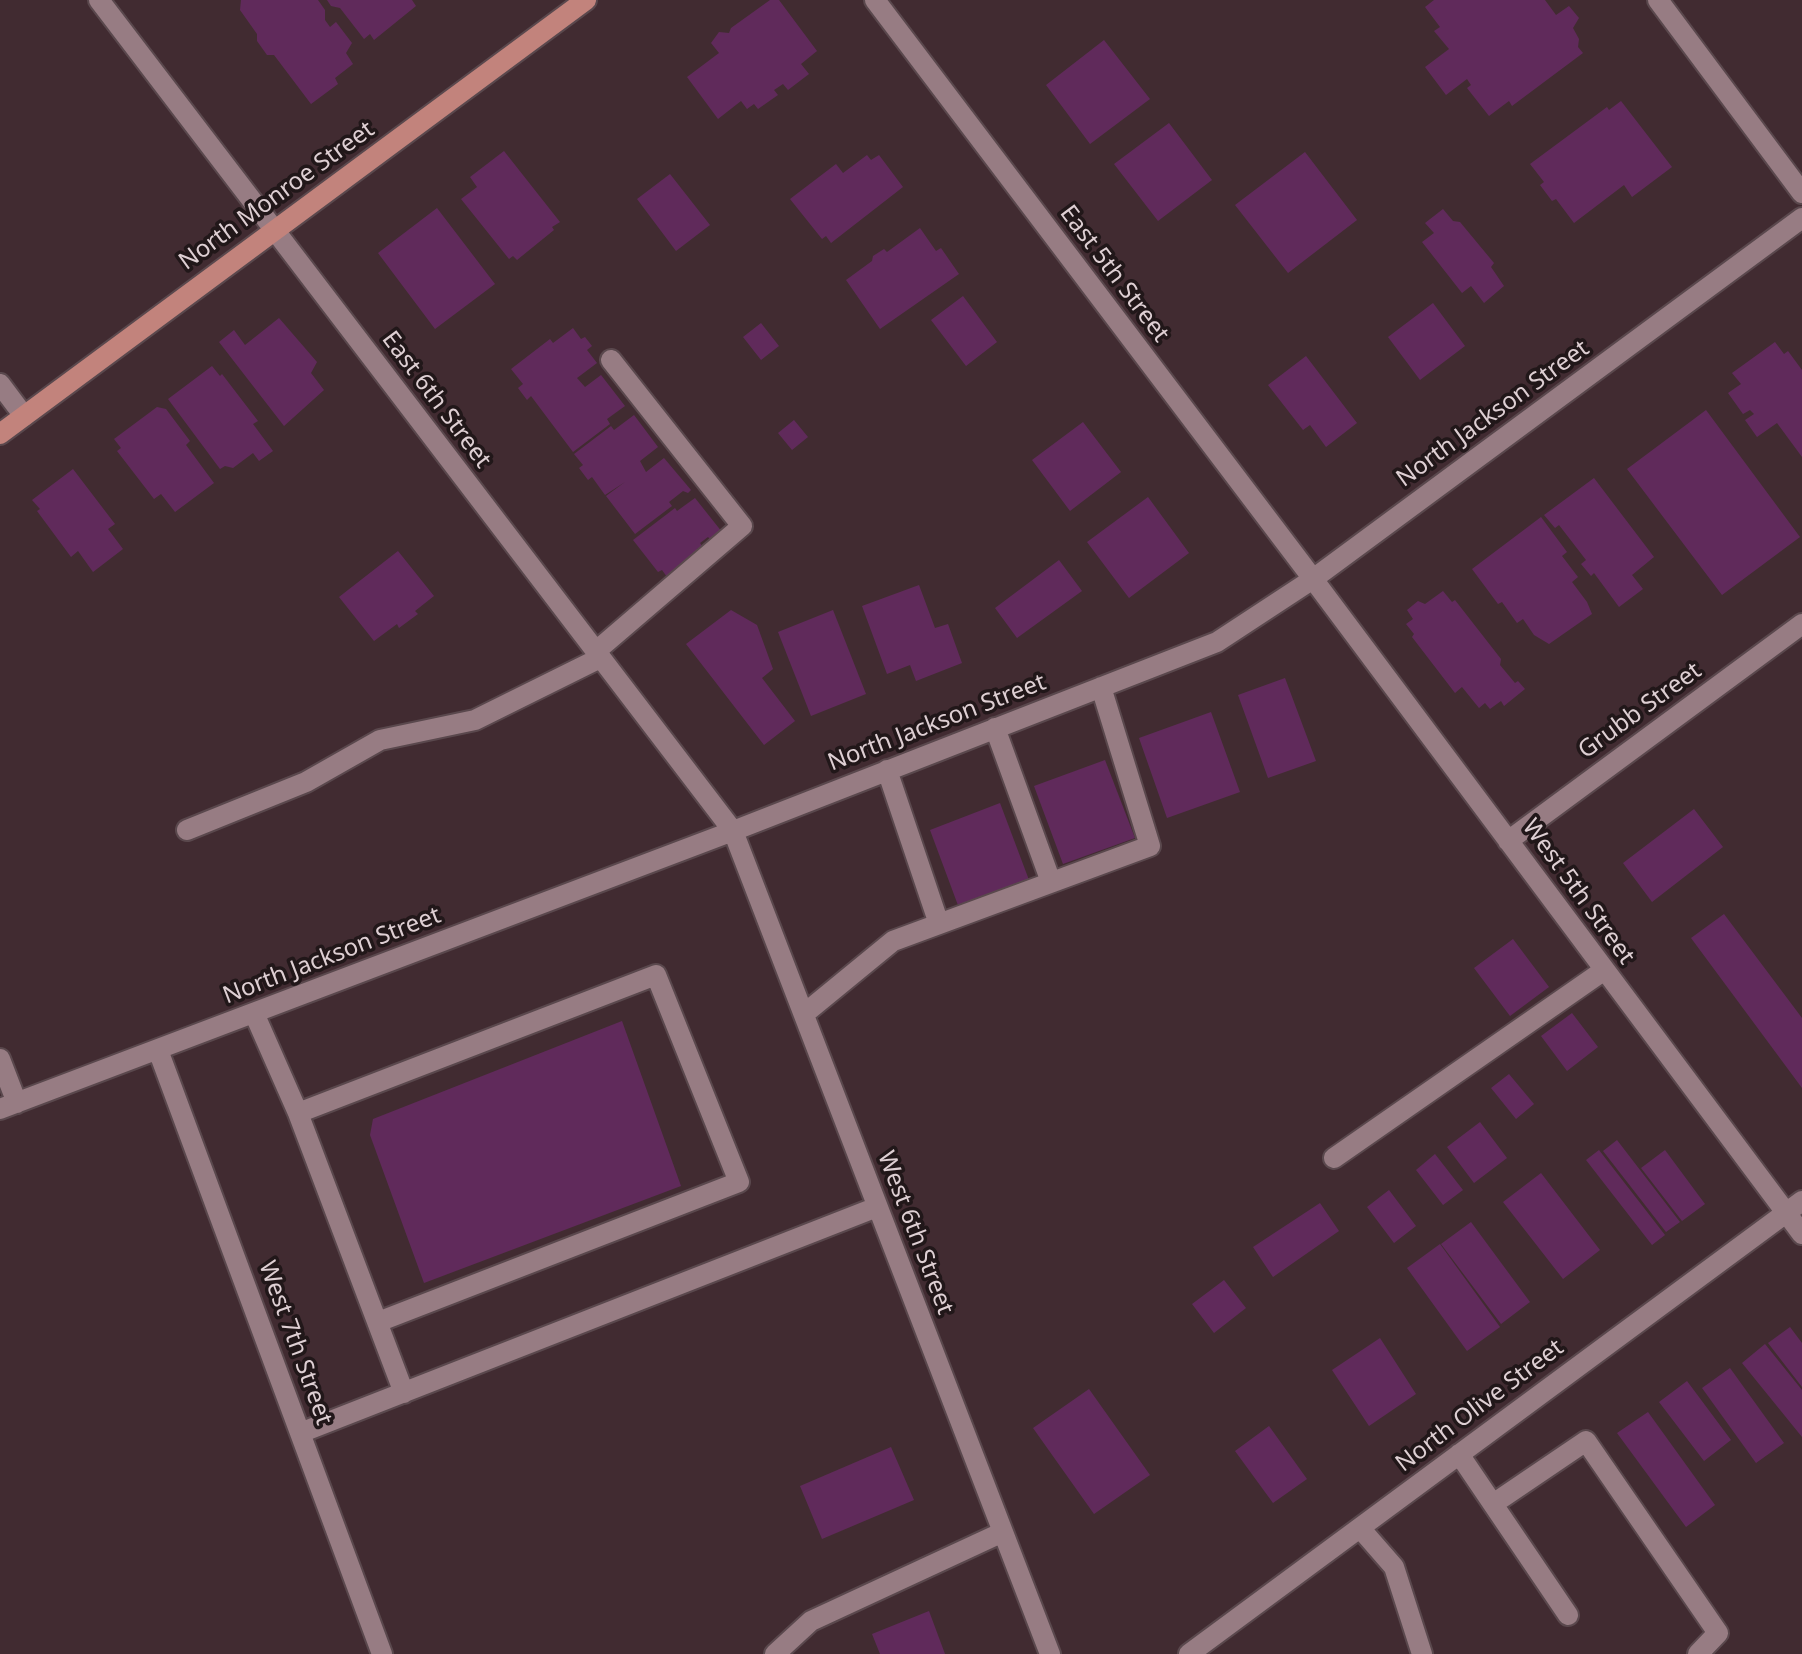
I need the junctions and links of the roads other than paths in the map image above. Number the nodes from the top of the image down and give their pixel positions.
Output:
1 (99, 0) edge
2 (586, 0) edge
3 (875, 0) edge
4 (1659, 0) edge
5 (1802, 193) edge
6 (1802, 218) edge
7 (273, 231) junction
8 (611, 360) dead end
9 (0, 384) edge
10 (24, 416) junction
11 (0, 434) edge
12 (1313, 579) junction
13 (1802, 624) edge
14 (598, 655) junction
15 (1101, 687) junction
16 (995, 728) junction
17 (887, 770) junction
18 (187, 830) dead end
19 (733, 831) junction
20 (1508, 841) junction
21 (1051, 882) junction
22 (939, 924) junction
23 (1603, 971) junction
24 (254, 1013) junction
25 (804, 1014) junction
26 (158, 1050) junction
27 (0, 1059) edge
28 (9, 1106) edge
29 (298, 1113) junction
30 (1334, 1158) dead end
31 (877, 1207) junction
32 (1794, 1207) edge
33 (1802, 1234) edge
34 (378, 1322) junction
35 (404, 1393) junction
36 (300, 1433) junction
37 (1459, 1454) junction
38 (1493, 1504) junction
39 (1360, 1528) junction
40 (1003, 1532) junction
41 (1568, 1615) dead end
42 (382, 1654) edge
43 (775, 1654) edge
44 (1050, 1654) edge
45 (1189, 1654) edge
46 (1422, 1654) edge
47 (1698, 1654) edge

1 - 7 street, East 6th Street
2 - 7 main road, North Monroe Street
3 - 12 street, East 5th Street
4 - 5 street
6 - 12 street, North Jackson Street
7 - 10 main road, North Monroe Street
7 - 14 street, East 6th Street
8 - 14 street
9 - 10 street
10 - 11 main road, North Monroe Street
12 - 15 street, North Jackson Street
12 - 20 street, West 5th Street
13 - 20 street, Grubb Street
14 - 18 street
14 - 19 street, East 6th Street
15 - 16 street, North Jackson Street
15 - 21 street
16 - 17 street, North Jackson Street
16 - 21 street
17 - 19 street, North Jackson Street
17 - 22 street
19 - 24 street, North Jackson Street
19 - 25 street, West 6th Street
20 - 23 street, West 5th Street
21 - 22 street
22 - 25 street
23 - 30 street
23 - 32 street, West 5th Street
24 - 26 street, North Jackson Street
24 - 29 street
25 - 31 street, West 6th Street
26 - 28 street, North Jackson Street
26 - 36 street, West 7th Street
27 - 28 street
29 - 34 street
29 - 34 street
31 - 35 street
31 - 40 street, West 6th Street
32 - 33 street, West 5th Street
32 - 37 street, North Olive Street
34 - 35 street
35 - 36 street
36 - 42 street, West 7th Street
37 - 38 street
37 - 39 street, North Olive Street
38 - 41 street
38 - 47 street
39 - 45 street, North Olive Street
39 - 46 street
40 - 43 street
40 - 44 street, West 6th Street

